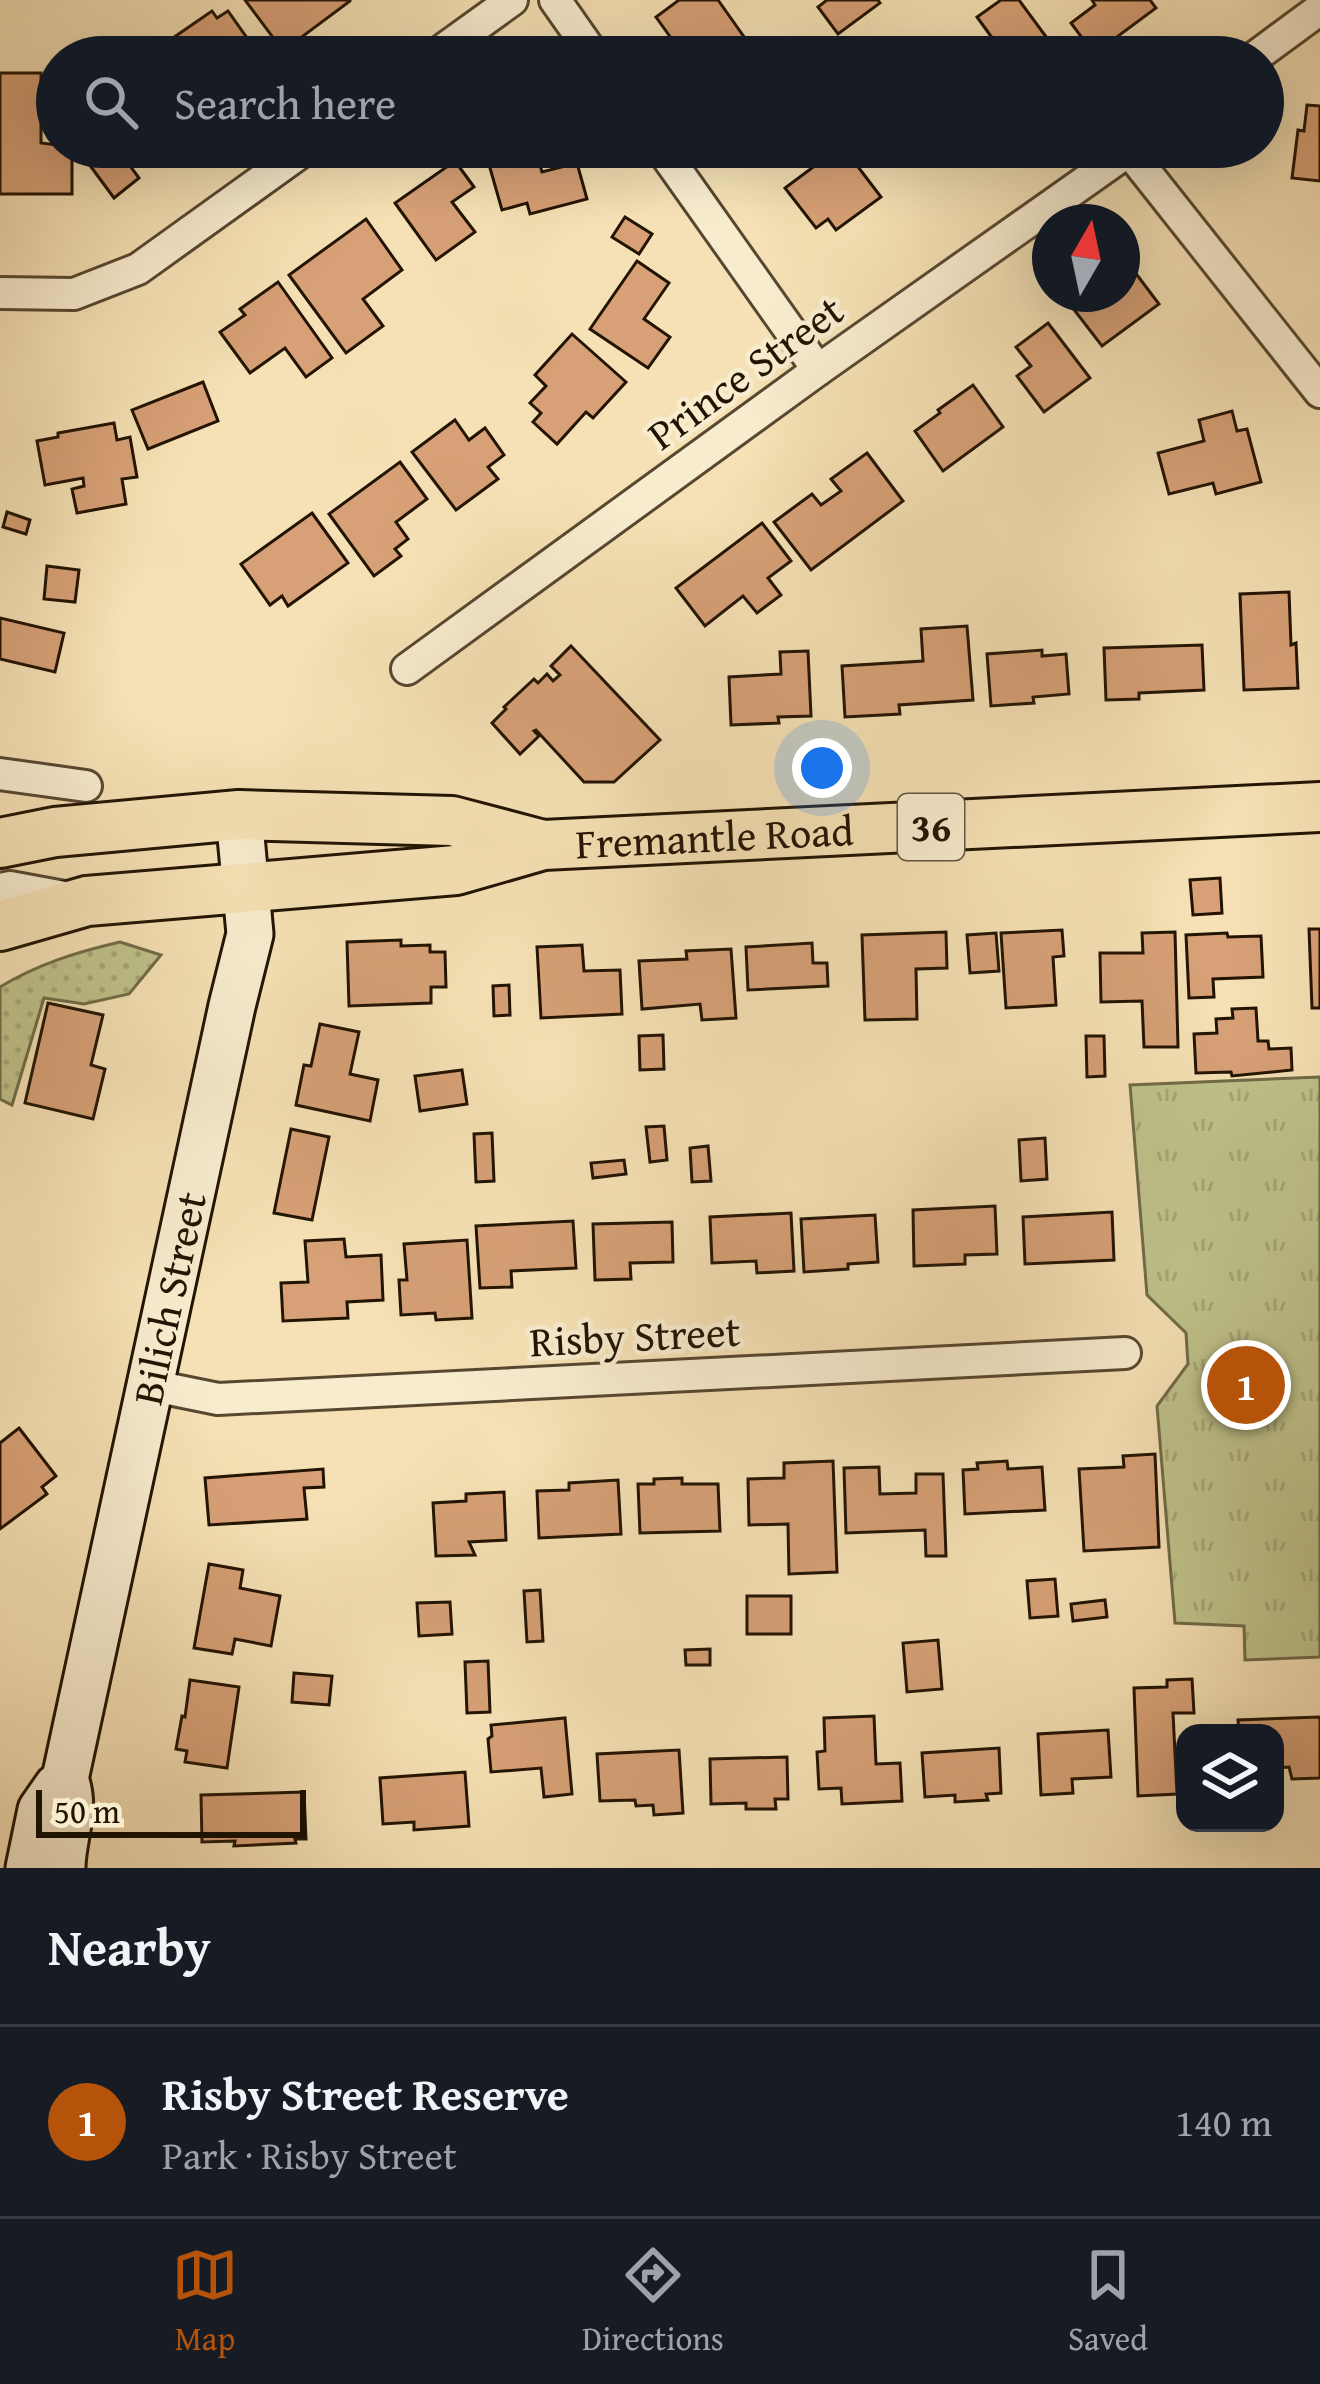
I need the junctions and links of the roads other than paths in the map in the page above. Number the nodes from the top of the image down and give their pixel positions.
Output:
1 (512, 0) edge
2 (555, 0) edge
3 (1320, 9) edge
4 (462, 36) edge
5 (581, 36) edge
6 (1283, 36) edge
7 (279, 168) edge
8 (675, 168) edge
9 (1104, 168) edge
10 (1146, 168) edge
11 (0, 293) edge
12 (818, 370) junction
13 (1320, 392) edge
14 (407, 669) dead end
15 (0, 774) edge
16 (86, 786) dead end
17 (1320, 807) edge
18 (239, 815) junction
19 (0, 843) edge
20 (542, 845) junction
21 (245, 886) junction
22 (0, 889) edge
23 (87, 901) junction
24 (0, 926) edge
25 (1125, 1354) dead end
26 (149, 1385) junction
27 (65, 1779) junction
28 (29, 1868) edge
29 (62, 1868) edge

1 - 4 street
2 - 5 street
3 - 6 street
7 - 11 street
8 - 12 street
9 - 12 street, Prince Street
10 - 13 street
12 - 14 street, Prince Street
15 - 16 street
17 - 20 main road, Fremantle Road / 36
18 - 19 main road, Fremantle Road / 36
18 - 20 main road, Fremantle Road / 36
18 - 21 street, Bilich Street
20 - 21 main road, Fremantle Road / 36
21 - 23 main road, Fremantle Road / 36
21 - 26 street, Bilich Street
22 - 23 street
23 - 24 main road, Fremantle Road / 36
25 - 26 street, Risby Street
26 - 27 street, Bilich Street
27 - 28 street
27 - 29 street

